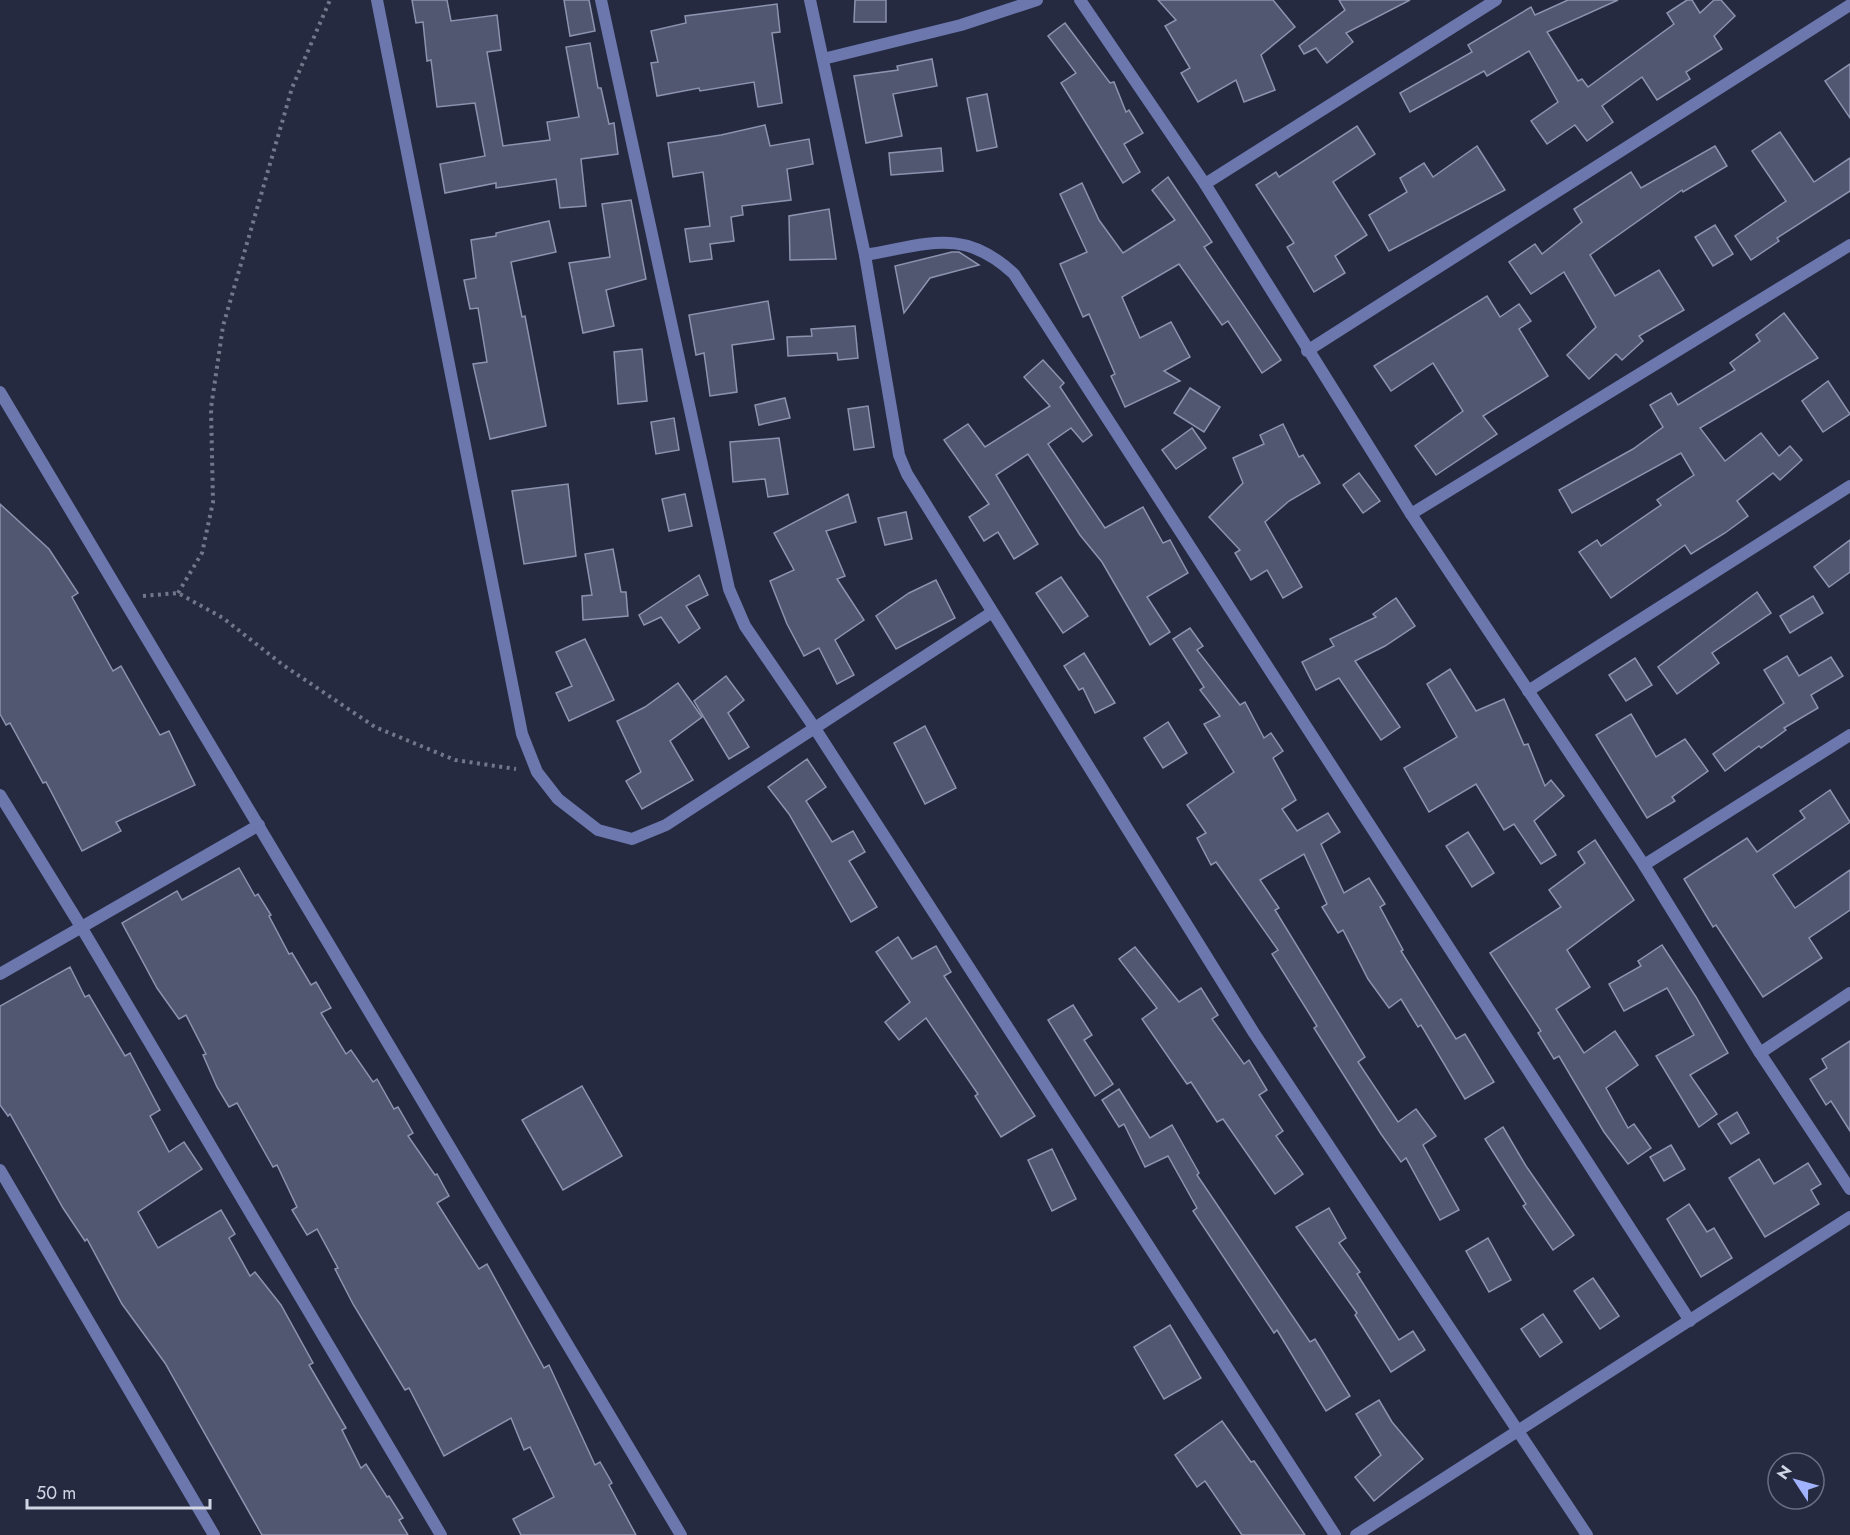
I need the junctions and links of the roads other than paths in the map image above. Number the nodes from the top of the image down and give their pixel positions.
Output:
1 (378, 0) edge
2 (601, 0) edge
3 (810, 0) edge
4 (1037, 0) edge
5 (1496, 0) edge
6 (1087, 2) edge
7 (1850, 4) edge
8 (823, 59) junction
9 (1205, 184) junction
10 (1850, 245) edge
11 (865, 255) junction
12 (1308, 351) junction
13 (0, 392) edge
14 (1850, 486) edge
15 (1411, 514) junction
16 (991, 613) junction
17 (1528, 691) junction
18 (814, 727) junction
19 (1850, 735) edge
20 (0, 795) edge
21 (259, 825) junction
22 (1644, 865) junction
23 (81, 925) junction
24 (0, 974) edge
25 (1850, 993) edge
26 (1760, 1053) junction
27 (0, 1170) edge
28 (1850, 1189) edge
29 (1850, 1217) edge
30 (1690, 1322) junction
31 (1519, 1430) junction
32 (214, 1535) edge
33 (441, 1535) edge
34 (681, 1535) edge
35 (1335, 1535) edge
36 (1356, 1535) edge
37 (1587, 1535) edge

1 - 18 street
2 - 18 street
3 - 8 street
4 - 8 street
5 - 9 street
6 - 9 street
7 - 12 street
8 - 11 street
9 - 12 street
10 - 15 street
11 - 16 street
11 - 30 street
12 - 15 street
13 - 21 street
14 - 17 street
15 - 17 street
16 - 18 street
16 - 31 street
17 - 22 street
18 - 35 street
19 - 22 street
20 - 23 street
21 - 23 street
21 - 34 street
22 - 26 street
23 - 24 street
23 - 33 street
25 - 26 street
26 - 28 street
27 - 32 street
29 - 30 street
30 - 31 street
31 - 36 street
31 - 37 street

